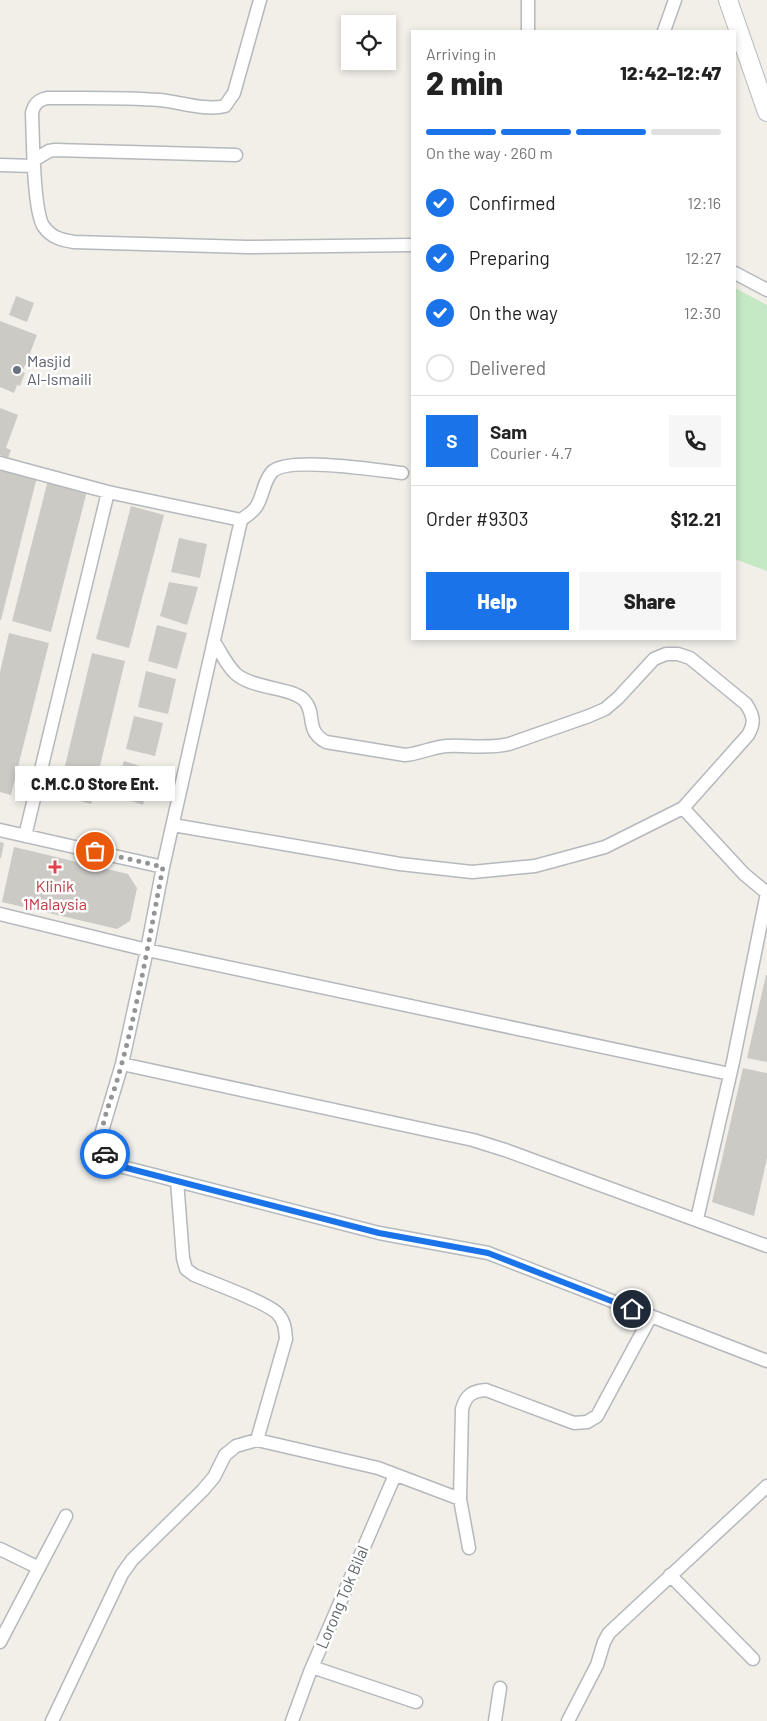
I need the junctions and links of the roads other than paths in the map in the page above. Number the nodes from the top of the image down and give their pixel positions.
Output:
1 (260, 0) edge
2 (528, 0) edge
3 (675, 0) edge
4 (728, 0) edge
5 (528, 30) edge
6 (664, 30) edge
7 (767, 112) edge
8 (236, 156) dead end
9 (34, 163) junction
10 (0, 165) edge
11 (411, 245) edge
12 (736, 274) edge
13 (767, 290) edge
14 (0, 463) edge
15 (402, 473) dead end
16 (108, 492) junction
17 (241, 520) junction
18 (214, 642) junction
19 (683, 808) junction
20 (173, 825) junction
21 (0, 830) edge
22 (25, 836) junction
23 (163, 867) junction
24 (767, 893) edge
25 (0, 914) edge
26 (147, 950) junction
27 (122, 1064) junction
28 (730, 1074) junction
29 (177, 1181) junction
30 (697, 1219) junction
31 (767, 1246) edge
32 (650, 1316) junction
33 (767, 1361) edge
34 (257, 1440) junction
35 (395, 1475) junction
36 (767, 1486) edge
37 (460, 1499) junction
38 (66, 1516) dead end
39 (469, 1548) dead end
40 (0, 1549) edge
41 (39, 1568) junction
42 (670, 1575) junction
43 (0, 1642) edge
44 (753, 1659) dead end
45 (312, 1667) junction
46 (500, 1688) dead end
47 (416, 1702) dead end
48 (52, 1721) edge
49 (292, 1721) edge
50 (494, 1721) edge
51 (568, 1721) edge

1 - 9 street
2 - 5 street
3 - 6 street
4 - 7 street
8 - 9 street
9 - 10 street
9 - 11 street
12 - 13 street
14 - 16 street
15 - 17 street
16 - 17 street
16 - 22 street
17 - 18 street
18 - 19 street
18 - 20 street
19 - 20 street
19 - 24 street
20 - 23 street
21 - 22 street
22 - 23 street
23 - 26 street
24 - 28 street
25 - 26 street
26 - 27 street
26 - 28 street
27 - 29 street
27 - 30 street
28 - 30 street
29 - 32 street
29 - 34 street
30 - 31 street
32 - 33 street
32 - 37 street
34 - 35 street
34 - 48 street
35 - 37 street
35 - 45 street, Lorong Tok Bilal
36 - 42 street
37 - 39 street
38 - 41 street
40 - 41 street
41 - 43 street
42 - 44 street
42 - 51 street
45 - 47 street
45 - 49 street, Lorong Tok Bilal
46 - 50 street

